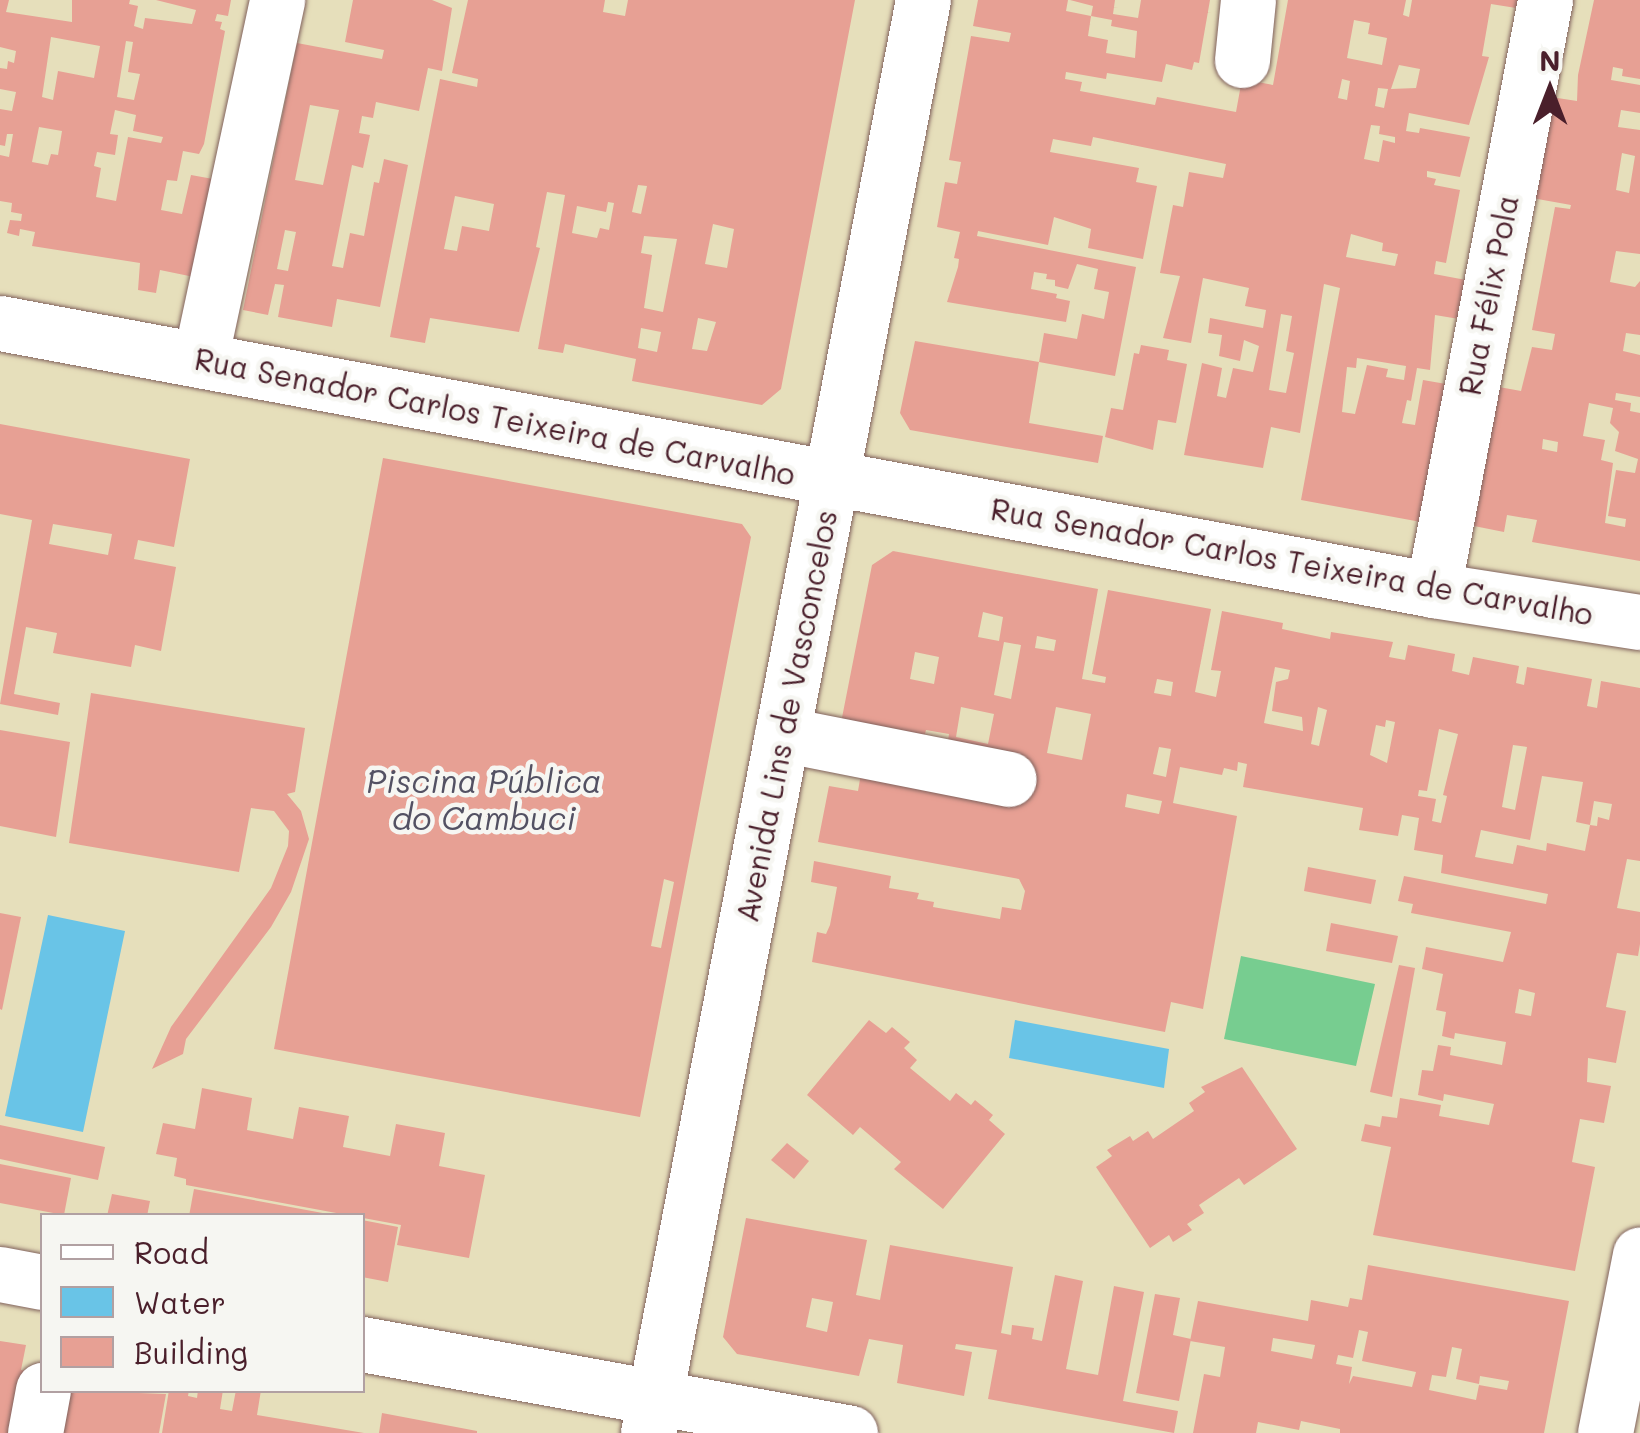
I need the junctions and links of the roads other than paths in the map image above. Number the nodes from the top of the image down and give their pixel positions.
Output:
1 (277, 0) edge
2 (923, 0) edge
3 (1248, 0) edge
4 (1544, 0) edge
5 (1242, 60) dead end
6 (0, 323) edge
7 (200, 360) junction
8 (831, 478) junction
9 (1433, 590) junction
10 (1640, 622) edge
11 (782, 734) junction
12 (1008, 779) dead end
13 (1640, 1254) edge
14 (0, 1274) edge
15 (40, 1282) edge
16 (365, 1345) edge
17 (42, 1393) edge
18 (652, 1416) edge
19 (35, 1433) edge
20 (850, 1433) edge
21 (1605, 1433) edge

1 - 7 street
2 - 8 street, Avenida Lins de Vasconcelos
3 - 5 street
4 - 9 street, Rua Félix Pola
6 - 7 street, Rua Senador Carlos Teixeira de Carvalho
7 - 8 street, Rua Senador Carlos Teixeira de Carvalho
8 - 9 street, Rua Senador Carlos Teixeira de Carvalho
8 - 11 street, Avenida Lins de Vasconcelos
9 - 10 street, Rua Senador Carlos Teixeira de Carvalho
11 - 12 street
11 - 18 street, Avenida Lins de Vasconcelos
13 - 21 street
14 - 15 street
16 - 18 street
17 - 19 street
18 - 20 street

